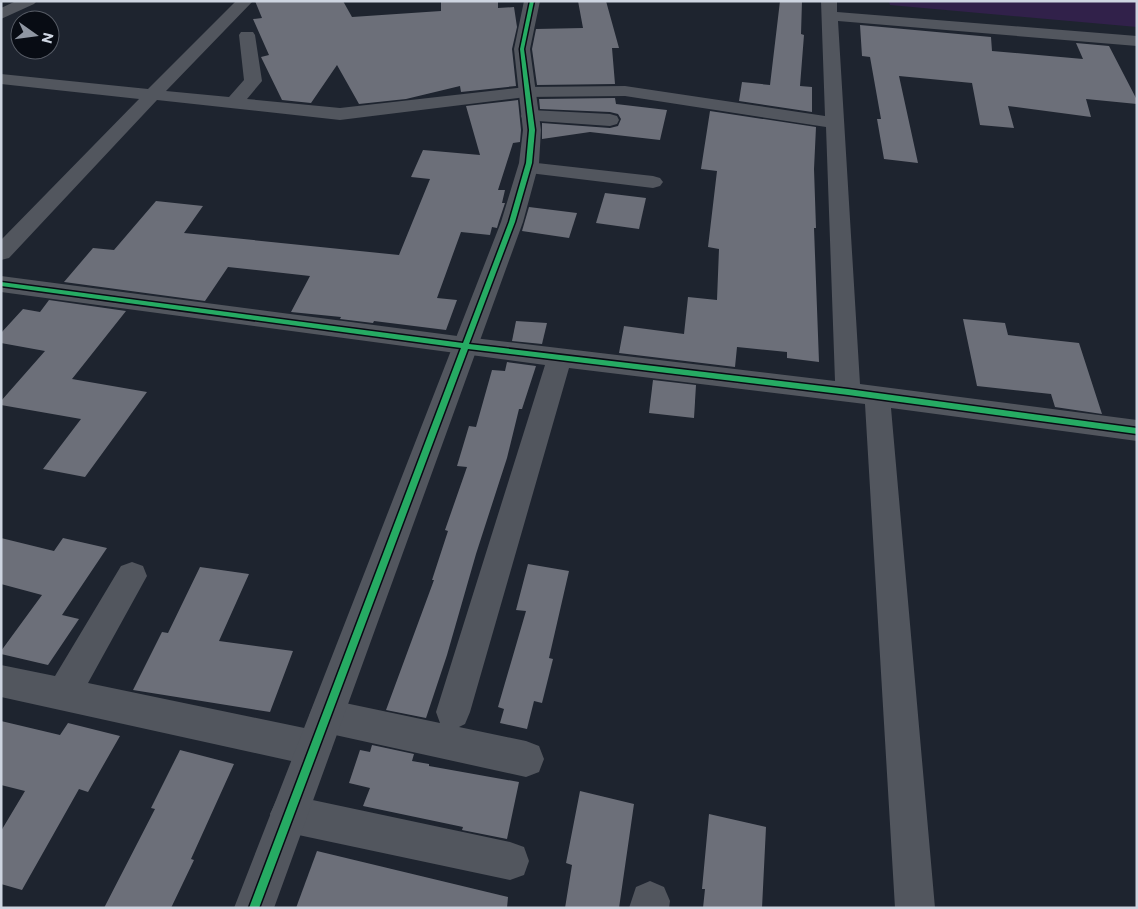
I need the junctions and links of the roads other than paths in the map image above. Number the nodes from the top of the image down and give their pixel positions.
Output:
1 (29, 1) edge
2 (245, 1) edge
3 (532, 1) edge
4 (829, 8) edge
5 (1, 14) edge
6 (247, 35) dead end
7 (1132, 41) edge
8 (1137, 56) edge
9 (1, 79) edge
10 (526, 92) junction
11 (152, 95) junction
12 (234, 103) junction
13 (530, 116) junction
14 (610, 120) dead end
15 (835, 123) junction
16 (528, 168) junction
17 (653, 182) dead end
18 (1, 253) edge
19 (1, 284) edge
20 (465, 346) junction
21 (560, 357) junction
22 (862, 394) junction
23 (1137, 431) edge
24 (132, 576) dead end
25 (1, 680) edge
26 (64, 694) junction
27 (453, 712) dead end
28 (326, 716) junction
29 (314, 748) junction
30 (526, 759) dead end
31 (289, 814) junction
32 (510, 862) dead end
33 (254, 908) edge
34 (915, 908) edge

1 - 5 street
2 - 11 street
3 - 10 street
4 - 7 street
4 - 15 street
6 - 12 street
7 - 8 street
9 - 11 street
10 - 12 street
10 - 13 street
10 - 15 street
11 - 12 street
11 - 18 street
13 - 14 street
13 - 16 street
15 - 22 street
16 - 17 street
16 - 20 street
19 - 20 street
20 - 21 street
20 - 28 street
21 - 22 street
21 - 27 street
22 - 23 street
22 - 34 street
24 - 26 street
25 - 26 street
26 - 29 street
28 - 29 street
28 - 30 street
29 - 31 street
31 - 32 street
31 - 33 street

